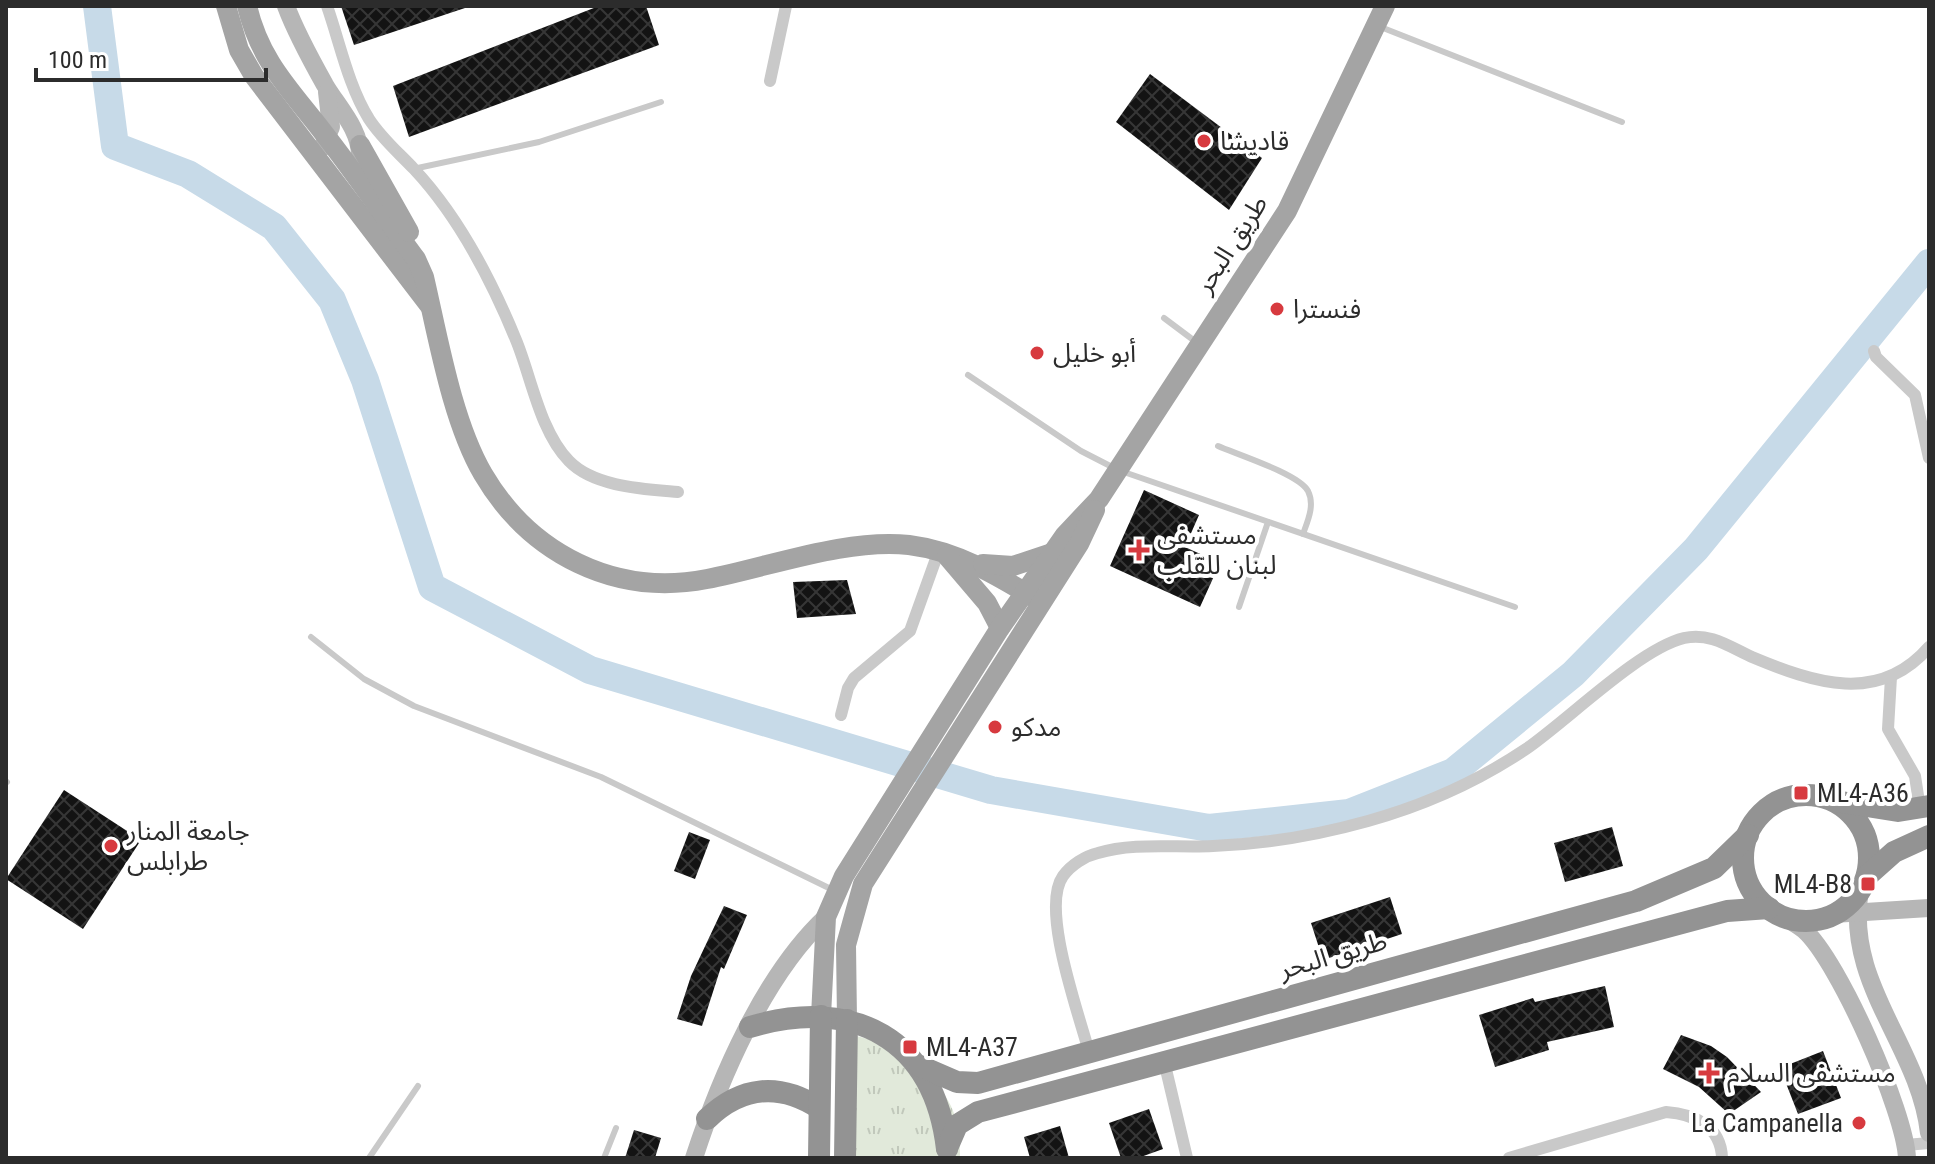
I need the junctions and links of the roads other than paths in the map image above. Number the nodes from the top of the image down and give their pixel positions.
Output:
1 (226, 6) edge
2 (247, 6) edge
3 (286, 6) edge
4 (327, 6) edge
5 (786, 6) edge
6 (1385, 6) edge
7 (1378, 26) junction
8 (770, 81) dead end
9 (326, 85) junction
10 (661, 102) dead end
11 (1622, 122) dead end
12 (327, 137) junction
13 (360, 145) junction
14 (317, 158) junction
15 (413, 169) junction
16 (343, 176) junction
17 (416, 259) junction
18 (432, 308) junction
19 (1164, 318) dead end
20 (1199, 344) junction
21 (1874, 351) dead end
22 (968, 375) dead end
23 (1218, 446) dead end
24 (1929, 458) edge
25 (1118, 470) junction
26 (678, 492) dead end
27 (1099, 499) junction
28 (1268, 522) junction
29 (1303, 534) junction
30 (1052, 553) junction
31 (942, 554) junction
32 (972, 562) junction
33 (978, 593) junction
34 (1033, 597) junction
35 (1239, 607) dead end
36 (1515, 607) dead end
37 (1000, 628) junction
38 (311, 637) dead end
39 (1929, 647) edge
40 (985, 652) junction
41 (1891, 677) junction
42 (841, 715) dead end
43 (926, 764) junction
44 (1834, 801) junction
45 (1925, 808) edge
46 (1748, 835) junction
47 (1929, 836) edge
48 (836, 891) junction
49 (1861, 893) junction
50 (1929, 908) edge
51 (1774, 911) junction
52 (826, 917) junction
53 (821, 1016) junction
54 (847, 1020) junction
55 (750, 1027) junction
56 (847, 1043) junction
57 (820, 1045) junction
58 (1089, 1052) junction
59 (1164, 1061) junction
60 (920, 1066) junction
61 (418, 1086) dead end
62 (819, 1108) junction
63 (707, 1119) junction
64 (616, 1128) dead end
65 (1929, 1133) edge
66 (1929, 1143) edge
67 (1906, 1152) edge
68 (819, 1153) edge
69 (946, 1153) edge
70 (369, 1158) edge
71 (604, 1158) edge
72 (694, 1158) edge
73 (845, 1158) edge
74 (1187, 1158) edge
75 (1509, 1158) edge
76 (1722, 1158) edge

1 - 14 main road
2 - 12 main road
3 - 9 street
4 - 15 street
5 - 8 street
6 - 7 main road, طريق البحر
7 - 11 lane
7 - 20 main road, طريق البحر
9 - 12 street
9 - 13 street
10 - 15 lane
12 - 14 street
12 - 16 main road
13 - 16 street
13 - 17 main road
14 - 16 main road
15 - 26 street
16 - 17 main road
16 - 18 main road
17 - 18 main road
18 - 31 main road
19 - 20 lane
20 - 25 main road, طريق البحر
21 - 24 street
22 - 25 lane
23 - 29 lane
25 - 27 main road, طريق البحر
25 - 28 lane
27 - 30 main road, طريق البحر
27 - 34 main road, طريق البحر
28 - 29 lane
28 - 35 lane
29 - 36 lane
30 - 32 main road
30 - 34 main road, طريق البحر
31 - 32 main road
31 - 33 main road
31 - 42 street
32 - 34 main road
33 - 37 main road
33 - 40 main road
34 - 37 main road, طريق البحر
34 - 43 main road, طريق البحر
37 - 40 main road, طريق البحر
38 - 48 lane
39 - 41 street
40 - 43 main road, طريق البحر
41 - 45 street
41 - 58 street
43 - 48 main road, طريق البحر
43 - 54 main road, طريق البحر
44 - 45 highway
44 - 46 highway
44 - 49 highway
46 - 51 highway
46 - 58 highway, طريق البحر
47 - 49 highway
48 - 52 main road, طريق البحر
49 - 50 street
49 - 51 highway
49 - 65 street
51 - 59 highway, طريق البحر
51 - 67 street
52 - 53 main road, طريق البحر
52 - 55 street
53 - 54 highway
53 - 55 highway
53 - 57 highway, طريق البحر
54 - 56 highway
54 - 60 highway, طريق البحر
55 - 63 street
56 - 57 highway
56 - 73 highway
57 - 62 highway, طريق البحر
58 - 60 highway, طريق البحر
59 - 69 highway, طريق البحر
59 - 74 street
60 - 69 highway, طريق البحر
61 - 70 lane
62 - 63 highway
62 - 68 highway, طريق البحر
63 - 72 street
64 - 71 lane
66 - 67 street
75 - 76 street

